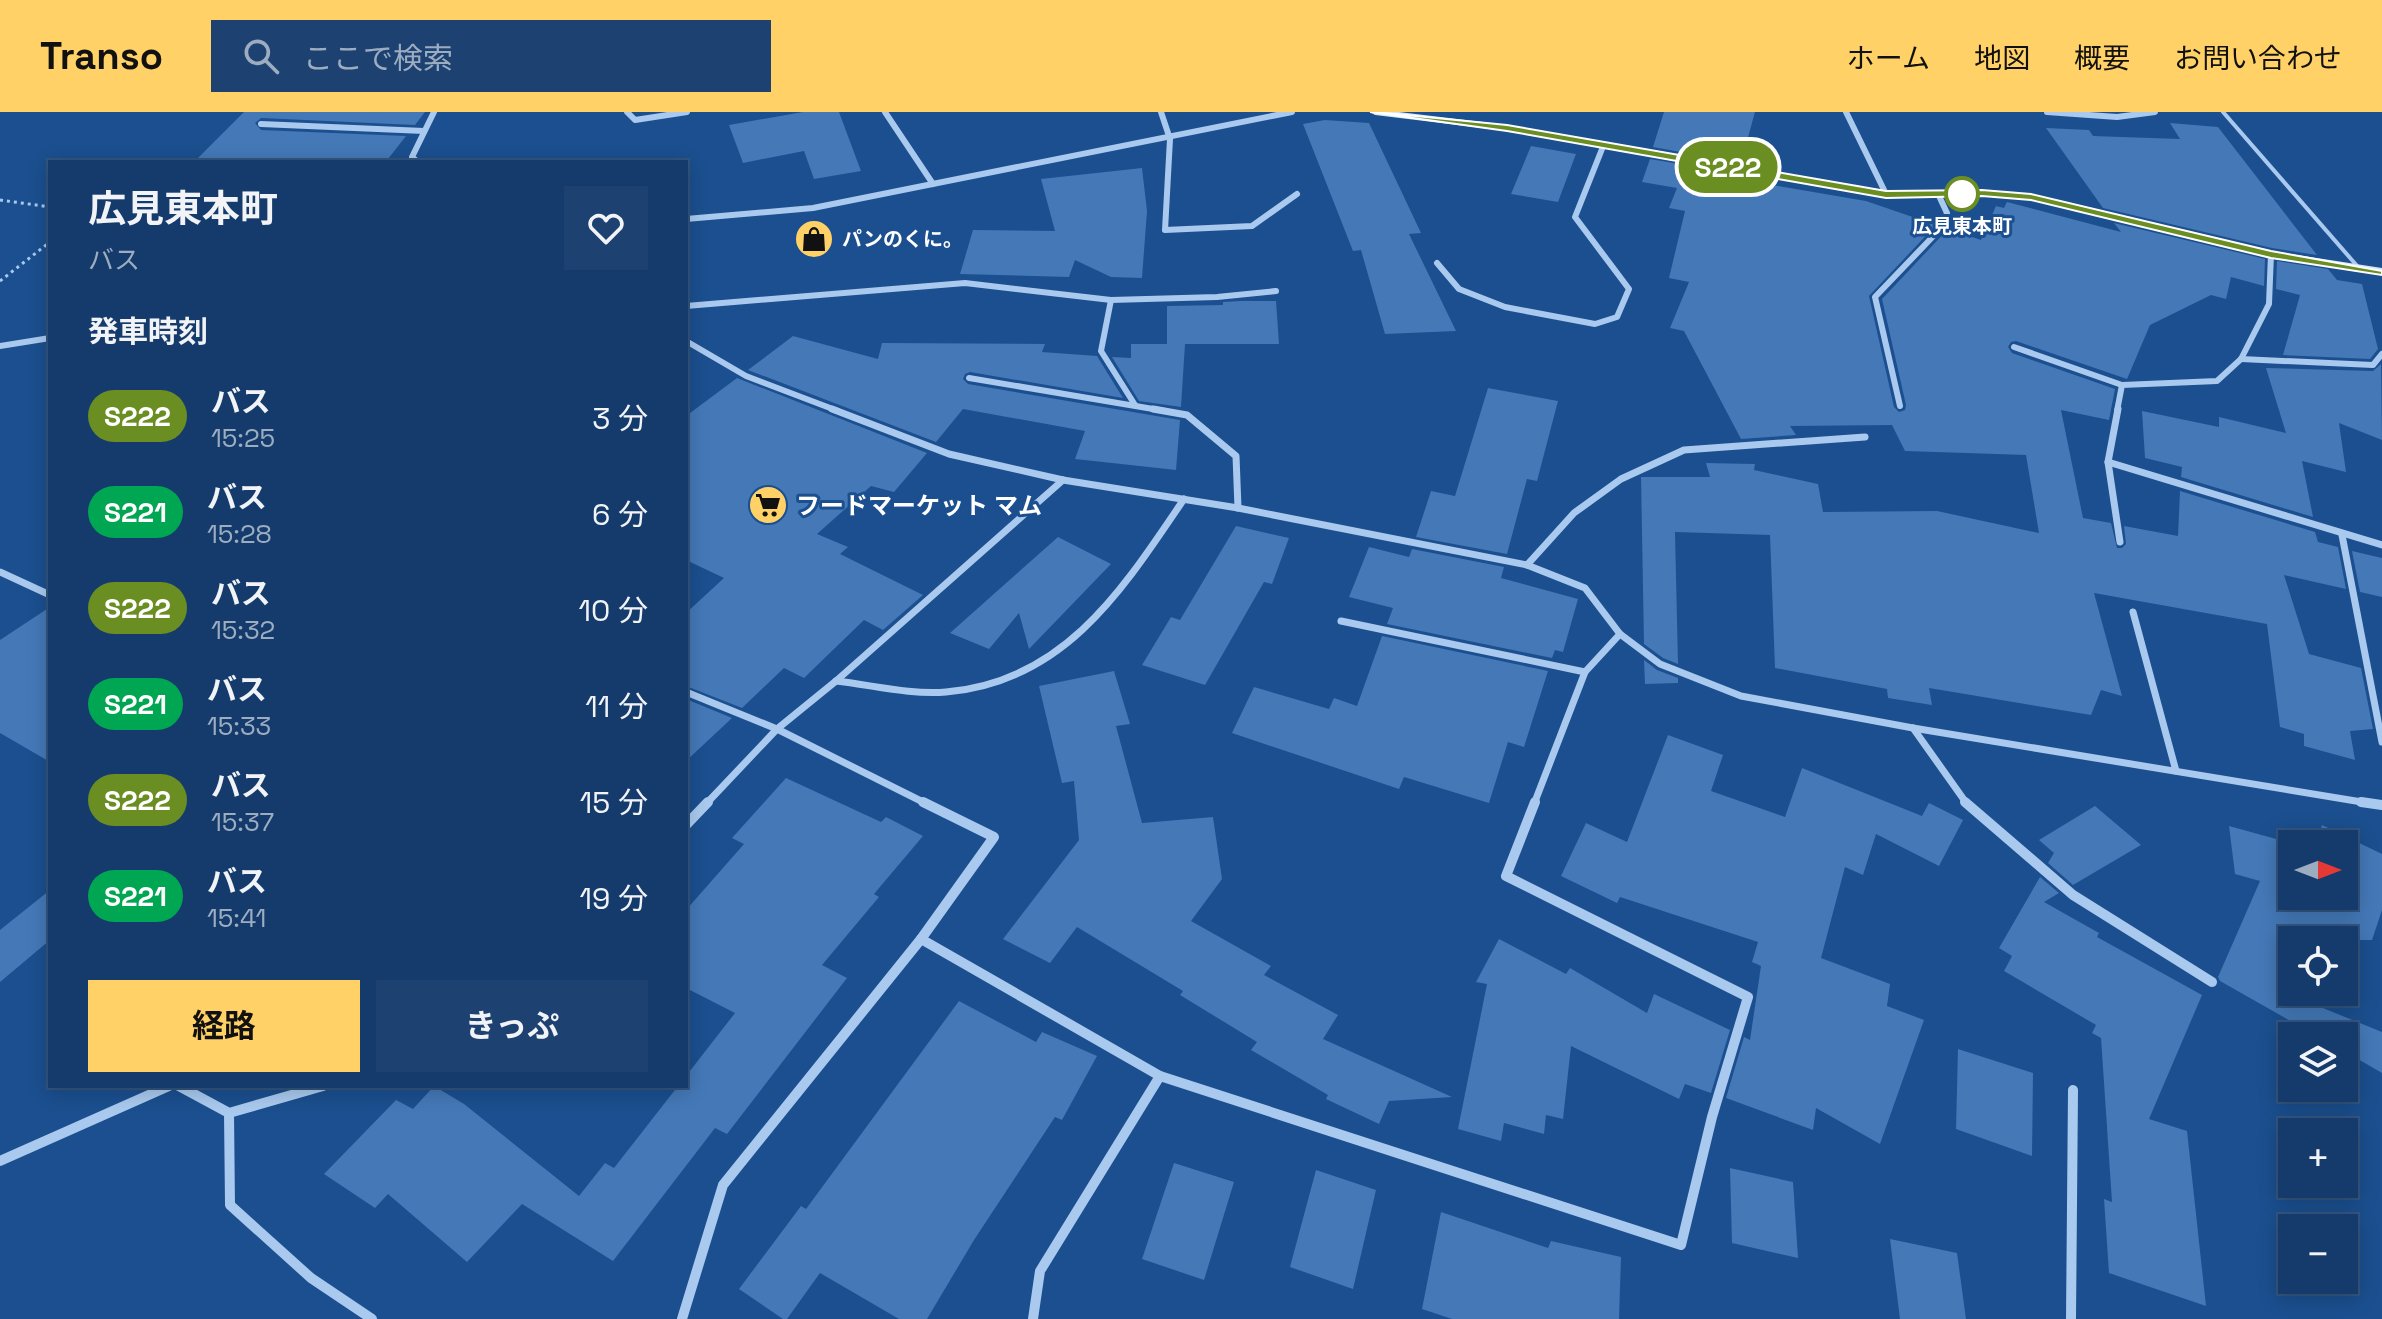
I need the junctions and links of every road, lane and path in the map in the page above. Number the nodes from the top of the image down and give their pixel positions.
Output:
1 (434, 112) edge
2 (627, 112) edge
3 (687, 112) edge
4 (885, 112) edge
5 (1161, 112) edge
6 (1292, 112) edge
7 (1375, 112) edge
8 (1844, 112) edge
9 (2047, 112) edge
10 (2147, 112) edge
11 (2155, 112) edge
12 (2223, 112) edge
13 (261, 124) dead end
14 (424, 131) junction
15 (1170, 139) junction
16 (1604, 144) junction
17 (416, 160) edge
18 (933, 184) junction
19 (1297, 194) dead end
20 (1886, 194) junction
21 (1939, 196) junction
22 (0, 200) edge
23 (48, 207) edge
24 (688, 219) edge
25 (48, 244) edge
26 (2271, 254) junction
27 (1437, 263) dead end
28 (2358, 267) junction
29 (2382, 271) edge
30 (0, 281) edge
31 (1276, 291) dead end
32 (1111, 300) junction
33 (688, 306) edge
34 (48, 338) edge
35 (688, 342) edge
36 (0, 346) edge
37 (2014, 347) dead end
38 (2382, 354) edge
39 (2241, 359) junction
40 (2373, 365) junction
41 (2382, 369) edge
42 (969, 378) dead end
43 (2122, 385) junction
44 (1135, 405) junction
45 (1900, 406) dead end
46 (1865, 437) dead end
47 (2108, 462) junction
48 (1063, 480) junction
49 (1184, 499) junction
50 (1238, 508) junction
51 (2342, 535) junction
52 (2120, 542) dead end
53 (2382, 545) edge
54 (1527, 565) junction
55 (0, 572) edge
56 (48, 594) edge
57 (2133, 612) dead end
58 (1341, 621) dead end
59 (1620, 634) junction
60 (1585, 672) junction
61 (836, 681) junction
62 (688, 693) edge
63 (1913, 728) junction
64 (777, 729) junction
65 (2382, 742) edge
66 (2176, 771) junction
67 (2382, 805) edge
68 (688, 823) edge
69 (921, 939) junction
70 (2212, 982) dead end
71 (1160, 1076) junction
72 (164, 1088) edge
73 (183, 1088) edge
74 (316, 1088) edge
75 (2073, 1090) dead end
76 (229, 1113) junction
77 (0, 1161) edge
78 (372, 1319) edge
79 (682, 1319) edge
80 (1033, 1319) edge
81 (2071, 1319) edge

1 - 14 street
2 - 3 street
4 - 18 street
5 - 15 street
6 - 15 street
7 - 16 street
8 - 20 street
9 - 10 street
10 - 11 street
12 - 28 lane
13 - 14 street
14 - 17 street
15 - 18 street
15 - 19 street
16 - 20 street
16 - 27 street
18 - 24 street
20 - 21 street
21 - 26 street
21 - 45 street
22 - 23 path
25 - 30 path
26 - 28 street
26 - 39 street
28 - 29 street
31 - 32 street
32 - 33 street
32 - 44 street
34 - 36 street
35 - 48 street
37 - 43 street
38 - 40 street
39 - 40 street
39 - 43 street
40 - 41 street
42 - 44 street
43 - 47 street
44 - 50 street
46 - 54 street
47 - 51 street
47 - 52 street
48 - 49 street
48 - 61 street
49 - 50 street
49 - 61 street
50 - 54 street
51 - 53 street
51 - 65 street
54 - 59 street
55 - 56 street
57 - 66 street
58 - 60 street
59 - 60 street
59 - 63 street
60 - 71 street
61 - 64 street
62 - 64 street
63 - 66 street
63 - 70 street
64 - 68 street
64 - 69 street
66 - 67 street
69 - 71 street
69 - 79 street
71 - 80 street
72 - 77 street
73 - 76 street
74 - 76 street
75 - 81 street
76 - 78 street

